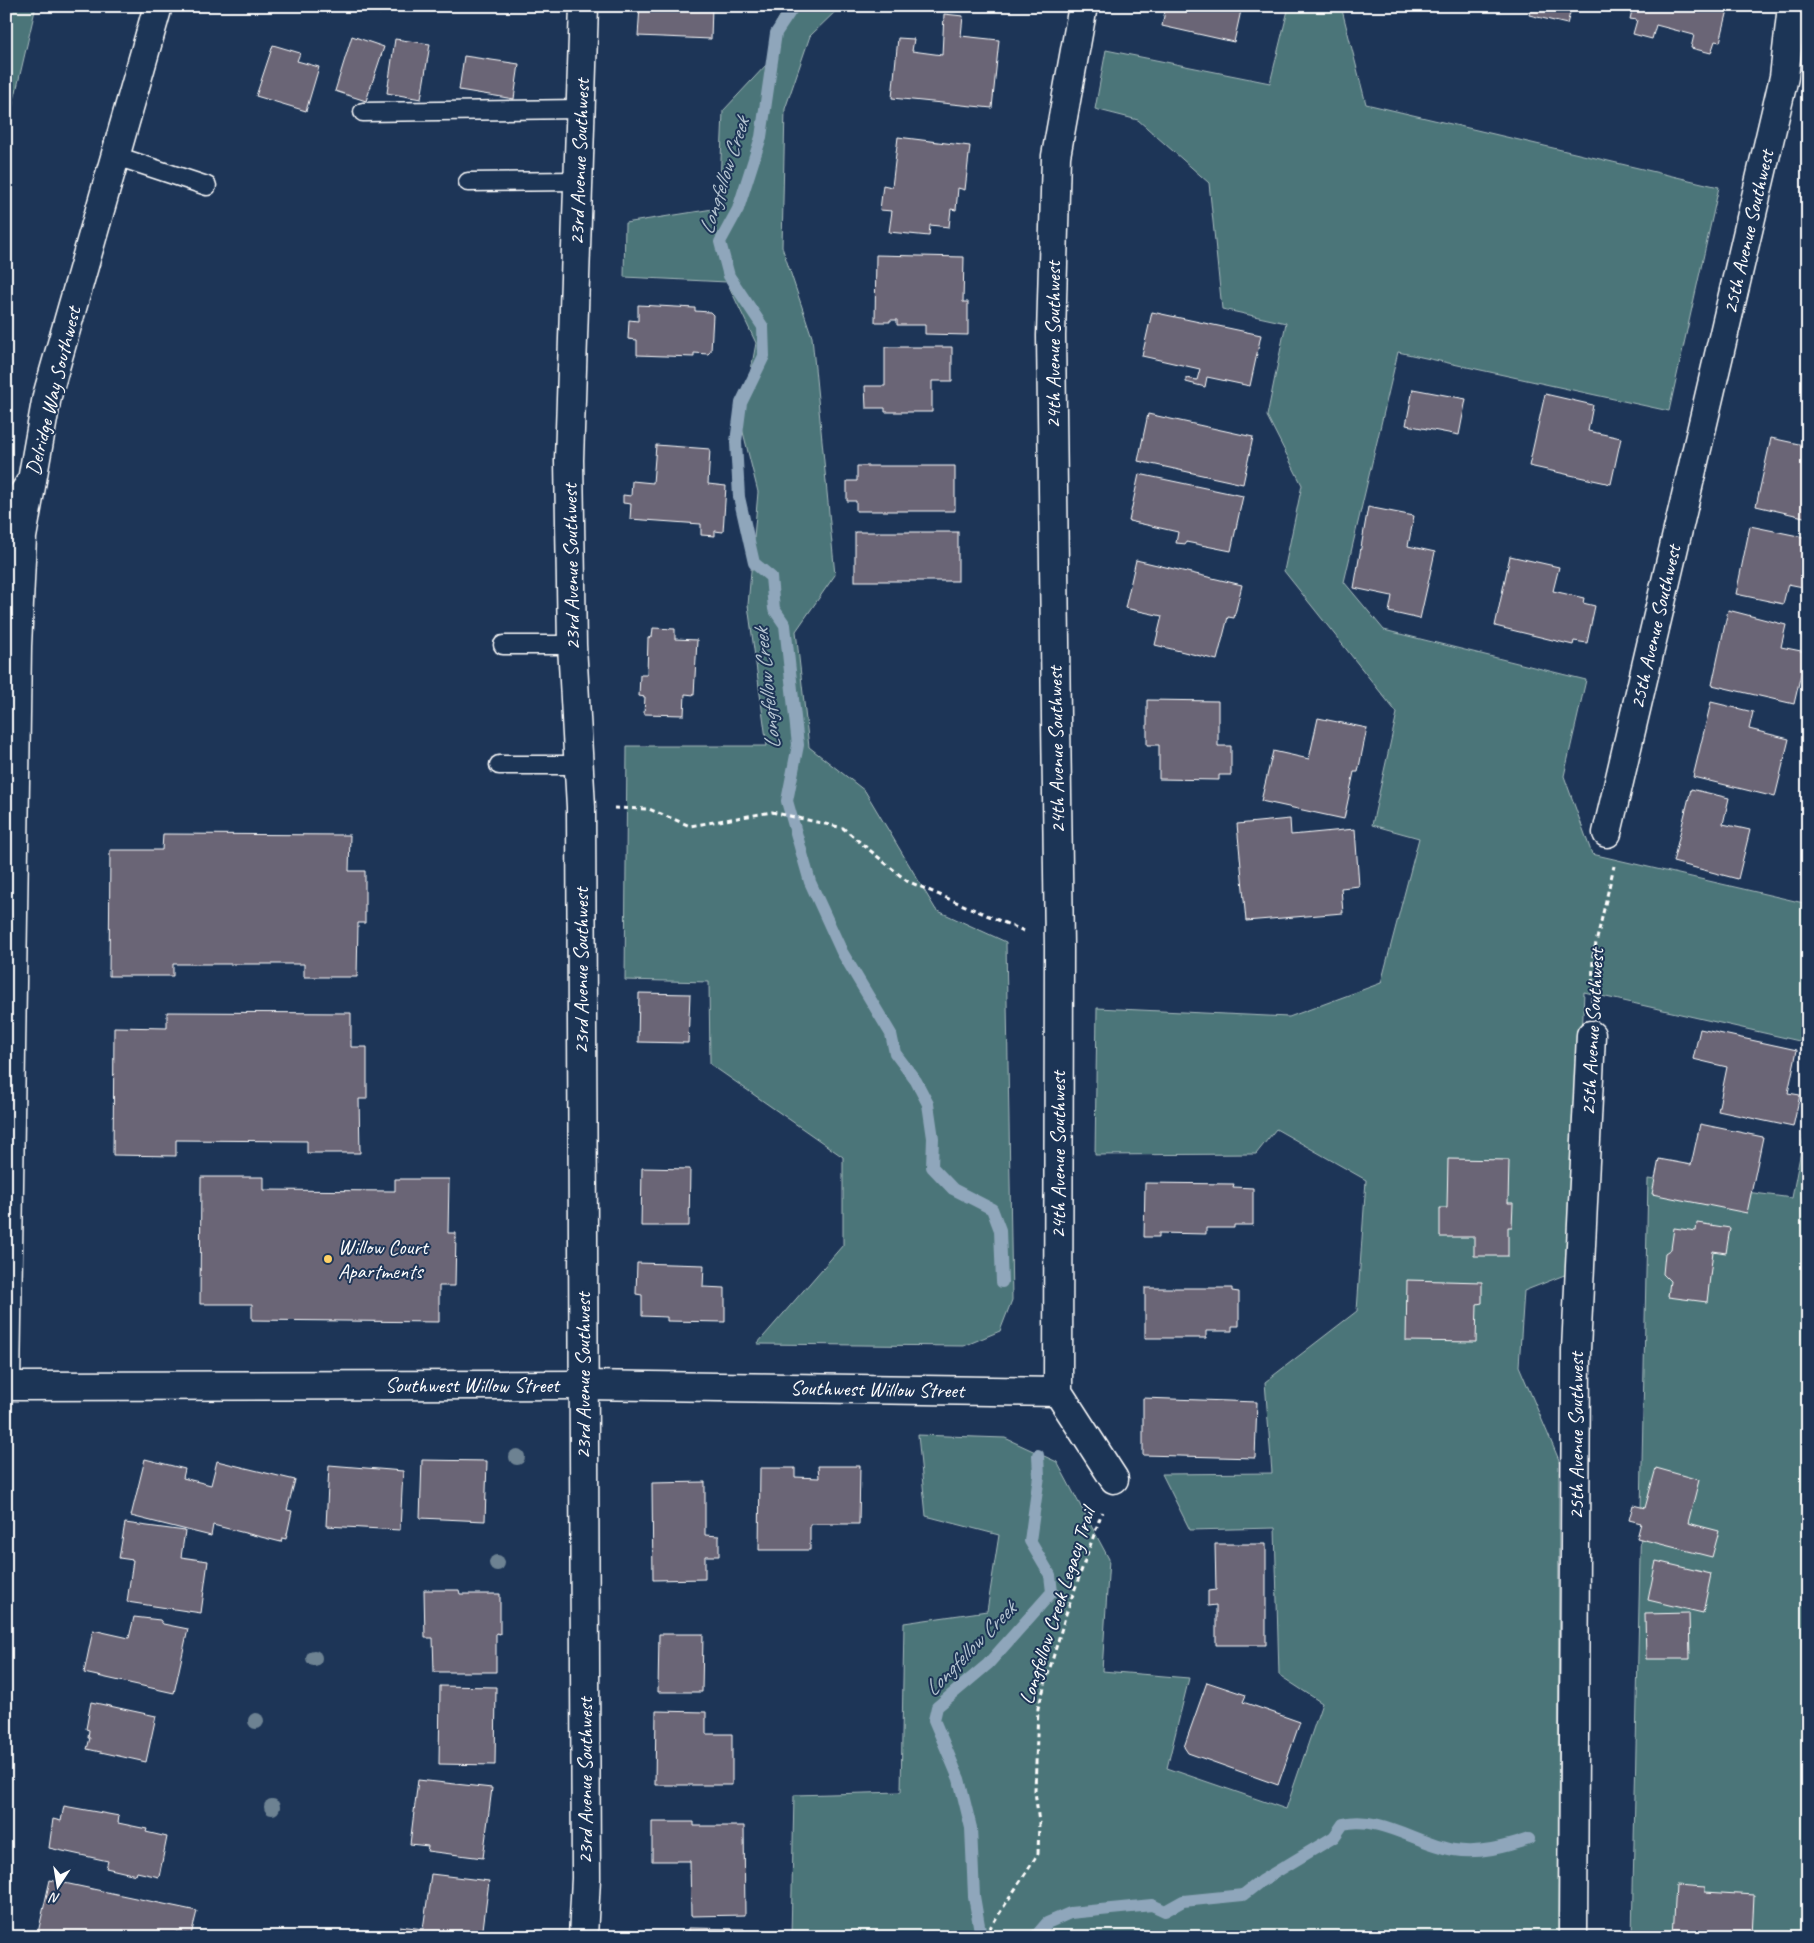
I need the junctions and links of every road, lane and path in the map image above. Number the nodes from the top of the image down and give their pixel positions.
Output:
1 (158, 6) edge
2 (584, 6) edge
3 (1083, 6) edge
4 (1792, 6) edge
5 (580, 109) junction
6 (363, 112) dead end
7 (116, 156) junction
8 (578, 181) junction
9 (468, 182) dead end
10 (207, 186) dead end
11 (30, 483) junction
12 (6, 520) edge
13 (504, 645) dead end
14 (572, 645) junction
15 (499, 765) dead end
16 (578, 765) junction
17 (649, 809) dead end
18 (1607, 833) joint
19 (1059, 947) junction
20 (1591, 1035) joint
21 (583, 1385) junction
22 (6, 1386) edge
23 (1058, 1392) junction
24 (1114, 1479) joint
25 (583, 1937) edge
26 (984, 1937) edge
27 (1573, 1937) edge

1 - 7 street, Delridge Way Southwest
2 - 5 street, 23rd Avenue Southwest
3 - 19 street, 24th Avenue Southwest
4 - 18 street, 25th Avenue Southwest
5 - 6 lane
5 - 8 street, 23rd Avenue Southwest
7 - 10 lane
7 - 11 street, Delridge Way Southwest
8 - 9 lane
8 - 14 street, 23rd Avenue Southwest
11 - 12 street
11 - 22 street, Delridge Way Southwest
13 - 14 lane
14 - 16 street, 23rd Avenue Southwest
15 - 16 lane
16 - 21 street, 23rd Avenue Southwest
17 - 19 path
18 - 20 path, 25th Avenue Southwest
19 - 23 street, 24th Avenue Southwest
20 - 27 street, 25th Avenue Southwest
21 - 22 street, Southwest Willow Street
21 - 23 street, Southwest Willow Street
21 - 25 street, 23rd Avenue Southwest
23 - 24 street
24 - 26 path, Longfellow Creek Legacy Trail

